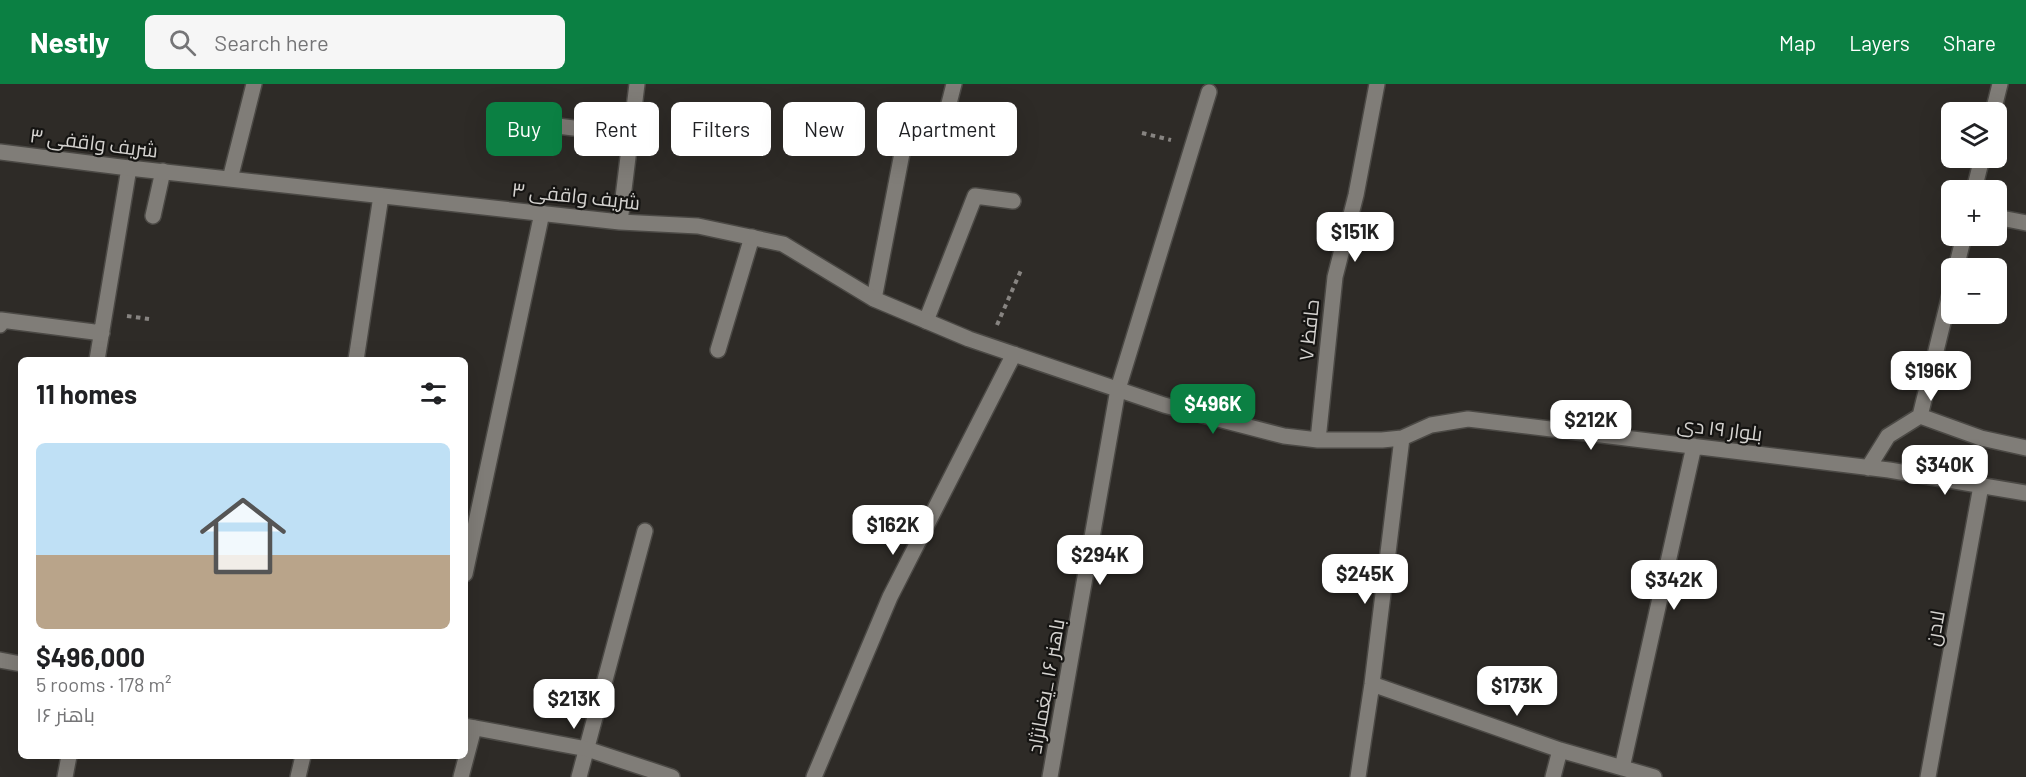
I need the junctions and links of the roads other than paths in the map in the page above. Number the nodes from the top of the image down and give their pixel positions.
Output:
1 (254, 84) edge
2 (637, 84) edge
3 (954, 84) edge
4 (1377, 84) edge
5 (2000, 84) edge
6 (1209, 92) dead end
7 (635, 102) edge
8 (1996, 102) edge
9 (0, 152) edge
10 (628, 156) edge
11 (129, 168) junction
12 (163, 171) junction
13 (230, 179) junction
14 (381, 196) junction
15 (1013, 201) dead end
16 (542, 213) junction
17 (153, 216) dead end
18 (2007, 219) edge
19 (620, 222) junction
20 (2026, 223) edge
21 (752, 237) junction
22 (874, 299) junction
23 (926, 321) junction
24 (1943, 324) edge
25 (0, 325) edge
26 (102, 333) junction
27 (718, 350) dead end
28 (1014, 354) junction
29 (98, 357) edge
30 (356, 357) edge
31 (1118, 389) junction
32 (1920, 416) junction
33 (1402, 438) junction
34 (1318, 440) junction
35 (1694, 446) junction
36 (2026, 448) edge
37 (1868, 468) junction
38 (1981, 486) junction
39 (2026, 493) edge
40 (645, 531) dead end
41 (468, 560) edge
42 (0, 660) edge
43 (18, 663) edge
44 (1372, 684) junction
45 (469, 727) edge
46 (586, 749) junction
47 (1560, 750) junction
48 (68, 759) edge
49 (302, 759) edge
50 (464, 759) edge
51 (1622, 768) junction
52 (65, 777) edge
53 (298, 777) edge
54 (461, 777) edge
55 (579, 777) edge
56 (672, 777) edge
57 (814, 777) edge
58 (1050, 777) edge
59 (1358, 777) edge
60 (1553, 777) edge
61 (1654, 777) edge
62 (1928, 777) edge

1 - 13 street
2 - 7 street
3 - 22 street
4 - 34 street, حافظ ۷
5 - 8 street
6 - 31 street, باهنر ۱۶ _یغمانژاد
9 - 11 street, شریف واقفی ۳
10 - 19 street
11 - 12 street, شریف واقفی ۳
11 - 26 street
12 - 13 street, شریف واقفی ۳
12 - 17 street
13 - 14 street, شریف واقفی ۳
14 - 16 street, شریف واقفی ۳
14 - 30 street
15 - 23 street
16 - 19 street, شریف واقفی ۳
16 - 41 street
18 - 20 street
19 - 21 street, شریف واقفی ۳
21 - 22 street, شریف واقفی ۳
21 - 27 street
22 - 23 street, شریف واقفی ۳
23 - 28 street, شریف واقفی ۳
24 - 32 street
25 - 26 street
26 - 29 street
28 - 31 street, شریف واقفی ۳
28 - 57 street
31 - 34 street, شریف واقفی ۳
31 - 58 street, باهنر ۱۶ _یغمانژاد
32 - 36 street
32 - 37 street
33 - 34 street, بلوار ۱۹ دی
33 - 35 street, بلوار ۱۹ دی
33 - 44 street
35 - 37 street, بلوار ۱۹ دی
35 - 51 street
37 - 38 street, بلوار ۱۹ دی
38 - 39 street, بلوار ۱۹ دی
38 - 62 street, لادن
40 - 46 street
42 - 43 street
44 - 47 street
44 - 59 street
45 - 46 street
46 - 55 street
46 - 56 street
47 - 51 street
47 - 60 street
48 - 52 street
49 - 53 street
50 - 54 street
51 - 61 street

